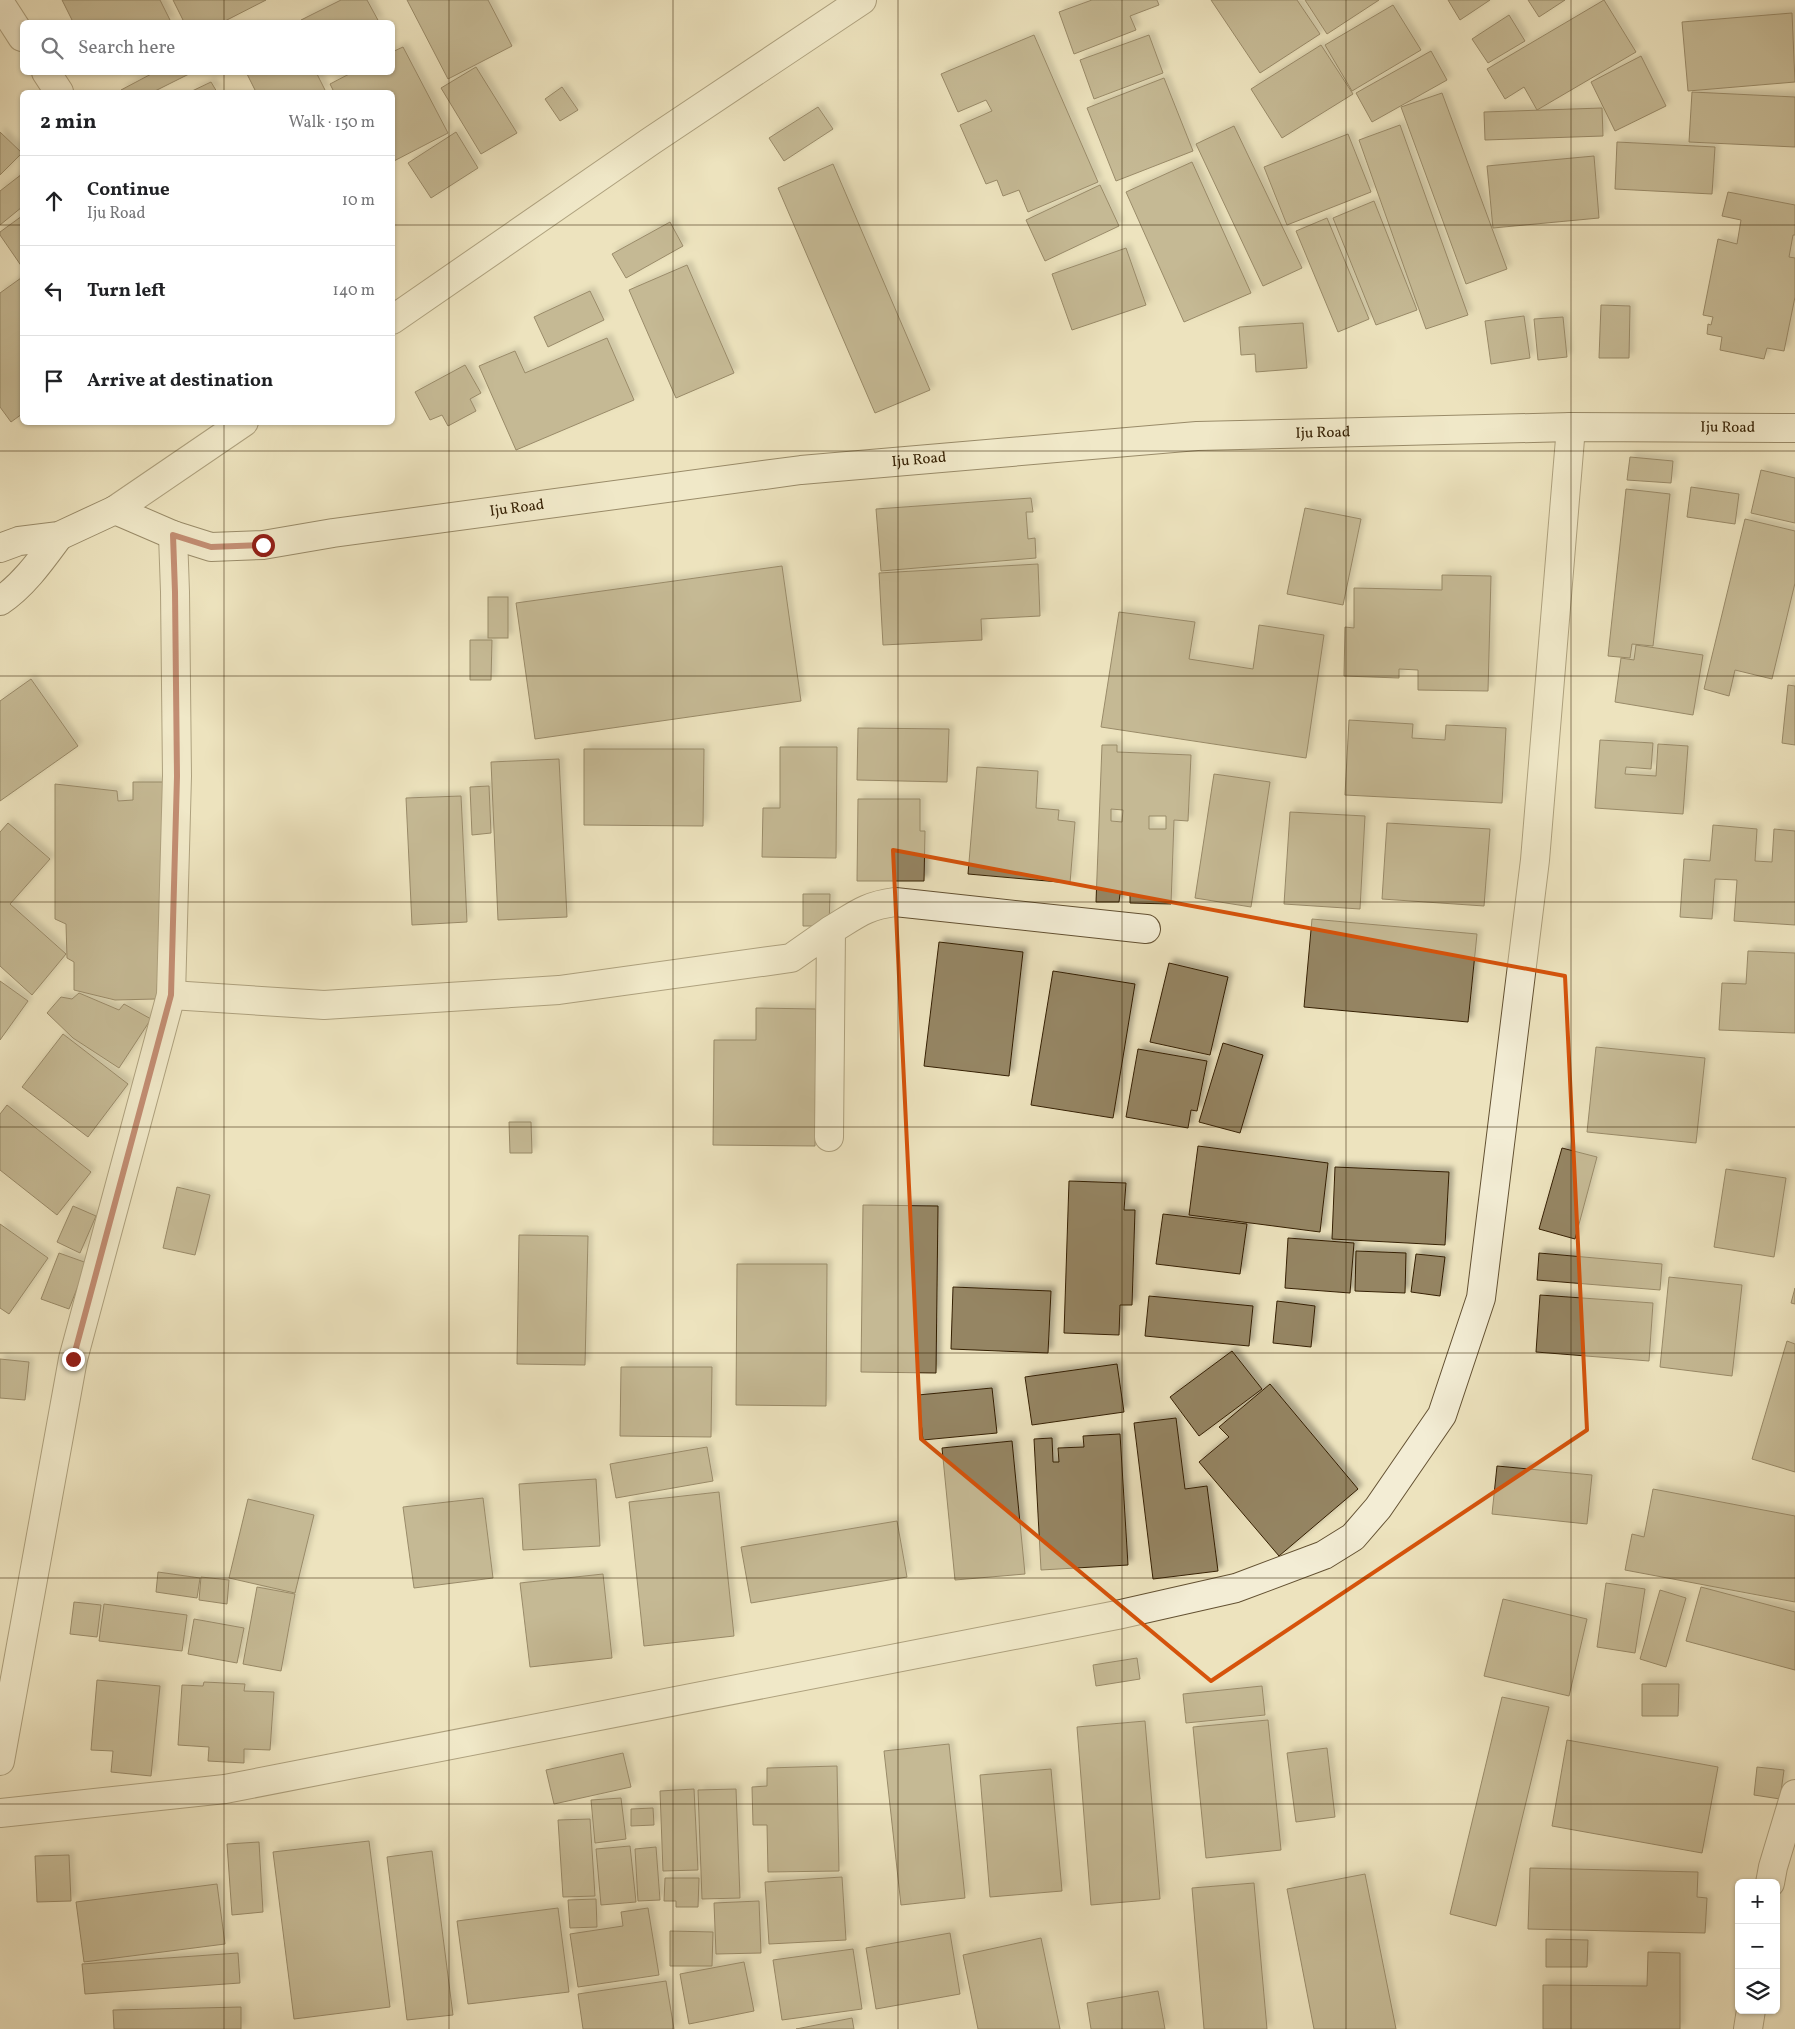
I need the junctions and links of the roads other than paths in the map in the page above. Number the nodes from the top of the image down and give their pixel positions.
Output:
1 (862, 0) edge
2 (0, 2) edge
3 (20, 34) edge
4 (48, 75) edge
5 (58, 90) edge
6 (395, 318) edge
7 (240, 425) edge
8 (1571, 427) junction
9 (1795, 428) edge
10 (115, 510) junction
11 (173, 535) junction
12 (59, 536) junction
13 (0, 548) edge
14 (2, 593) edge
15 (1146, 929) dead end
16 (831, 930) junction
17 (171, 995) junction
18 (829, 1137) dead end
19 (0, 1761) edge
20 (1795, 1794) edge
21 (0, 1813) edge
22 (1771, 1879) edge
23 (1750, 2014) edge
24 (1748, 2029) edge

1 - 6 street
2 - 3 street
4 - 5 street
7 - 10 street
8 - 9 street, Iju Road
8 - 11 street, Iju Road
8 - 21 street
10 - 11 street, Iju Road
10 - 12 street
11 - 17 street
12 - 13 street
12 - 14 street
15 - 16 street
16 - 17 street
16 - 18 street
17 - 19 street
20 - 22 street
23 - 24 street

